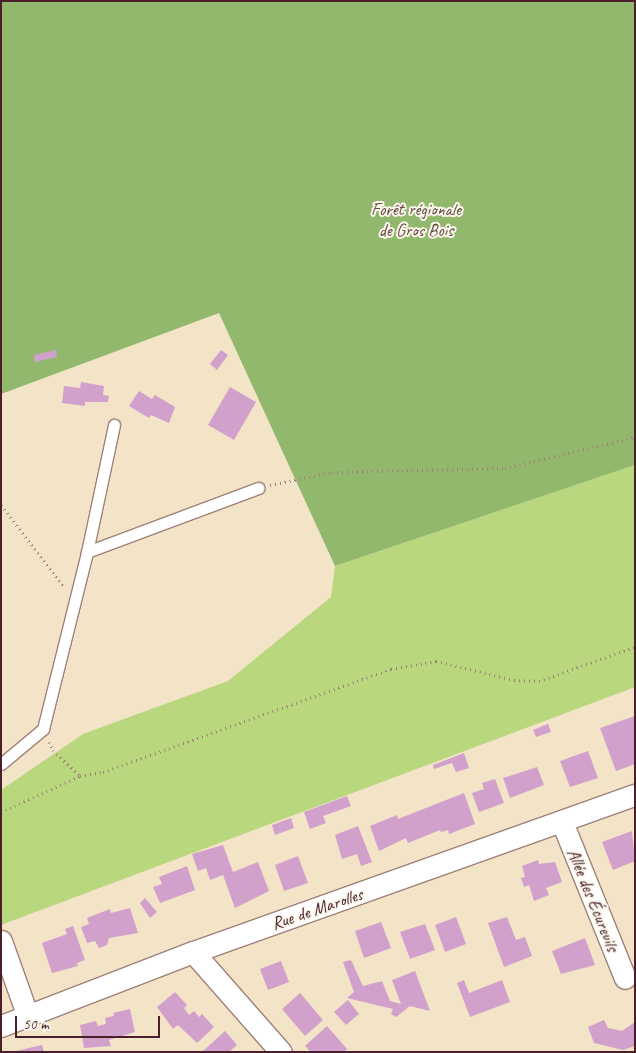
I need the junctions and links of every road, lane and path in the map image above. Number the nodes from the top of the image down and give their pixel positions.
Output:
1 (114, 425) dead end
2 (635, 437) edge
3 (258, 488) joint
4 (1, 505) edge
5 (87, 552) junction
6 (74, 601) junction
7 (635, 647) edge
8 (43, 729) junction
9 (1, 764) edge
10 (80, 776) junction
11 (635, 795) edge
12 (1, 812) edge
13 (562, 822) junction
14 (1, 942) edge
15 (193, 952) junction
16 (625, 978) dead end
17 (27, 1014) junction
18 (1, 1026) edge
19 (281, 1052) edge

1 - 5 lane
2 - 3 path
3 - 5 lane
4 - 6 path
5 - 6 lane
6 - 8 lane
7 - 10 path
8 - 9 lane
8 - 10 path
10 - 12 path
11 - 13 street, Rue de Marolles
13 - 15 street, Rue de Marolles
13 - 16 street, Allée des Écureuils
14 - 17 street
15 - 17 street, Rue de Marolles
15 - 19 street
17 - 18 street, Rue de Marolles

